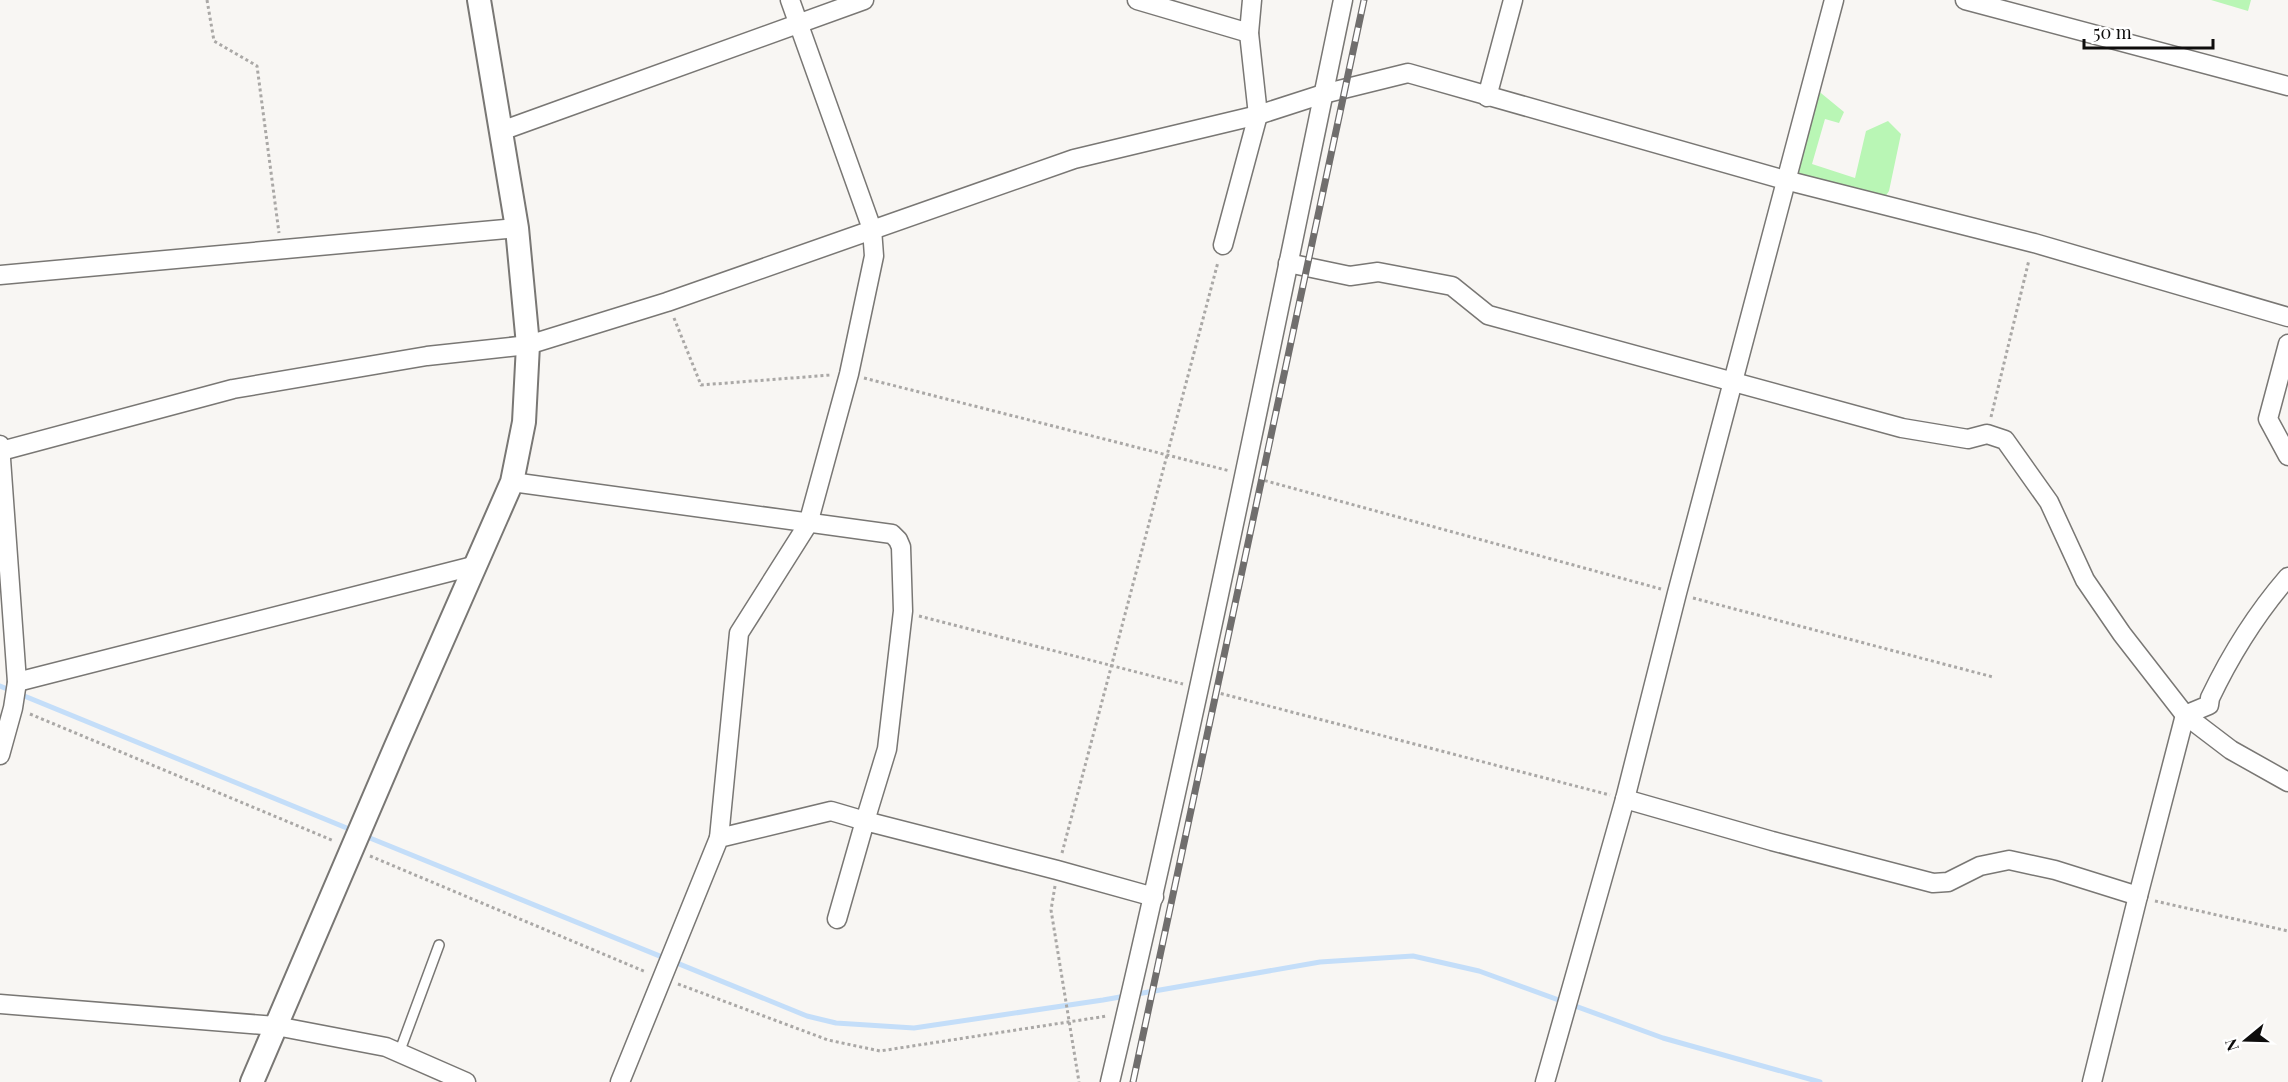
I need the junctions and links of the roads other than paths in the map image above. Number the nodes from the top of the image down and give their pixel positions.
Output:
1 (479, 0) edge
2 (790, 0) edge
3 (864, 0) edge
4 (1137, 0) edge
5 (1252, 0) edge
6 (1343, 0) edge
7 (1513, 0) edge
8 (1834, 0) edge
9 (1965, 0) edge
10 (799, 24) junction
11 (1250, 33) junction
12 (2288, 86) edge
13 (1323, 94) junction
14 (1487, 97) junction
15 (1258, 115) junction
16 (501, 131) junction
17 (1785, 180) junction
18 (517, 228) junction
19 (872, 229) junction
20 (1222, 245) road end
21 (1288, 263) junction
22 (0, 274) edge
23 (2288, 317) edge
24 (2288, 344) edge
25 (528, 345) junction
26 (1734, 382) junction
27 (0, 445) edge
28 (1, 451) edge
29 (2288, 456) edge
30 (512, 482) junction
31 (808, 524) junction
32 (477, 565) junction
33 (2288, 577) edge
34 (17, 682) junction
35 (2185, 715) junction
36 (0, 754) edge
37 (2288, 782) edge
38 (1625, 799) junction
39 (866, 821) junction
40 (720, 838) junction
41 (1154, 897) junction
42 (2138, 897) junction
43 (837, 919) dead end
44 (439, 945) dead end
45 (0, 1004) edge
46 (276, 1026) junction
47 (399, 1053) junction
48 (444, 1078) edge
49 (252, 1082) edge
50 (466, 1082) edge
51 (620, 1082) edge
52 (1110, 1082) edge
53 (1545, 1082) edge
54 (2092, 1082) edge

1 - 16 street
2 - 10 street
3 - 10 street
4 - 11 street
5 - 11 street
6 - 13 street
7 - 14 street
8 - 17 street
9 - 12 street
10 - 16 street
10 - 19 street
11 - 15 street
13 - 14 street
13 - 15 street
13 - 21 street
14 - 17 street
15 - 19 street
15 - 20 street
16 - 18 street
17 - 23 street
17 - 26 street
18 - 22 street
18 - 25 street
19 - 25 street
19 - 31 street
21 - 26 street
21 - 41 street
24 - 29 street
25 - 28 street
25 - 30 street
26 - 35 street
26 - 38 street
27 - 28 street
28 - 34 street
30 - 31 street
30 - 32 street
31 - 39 street
31 - 40 street
32 - 34 street
32 - 46 street
33 - 35 street
34 - 36 street
35 - 37 street
35 - 42 street
38 - 42 street
38 - 53 street
39 - 40 street
39 - 41 street
39 - 43 street
40 - 51 street
41 - 52 street
42 - 54 street
44 - 47 lane
45 - 46 street
46 - 47 street
46 - 49 street
47 - 48 street
48 - 50 street

